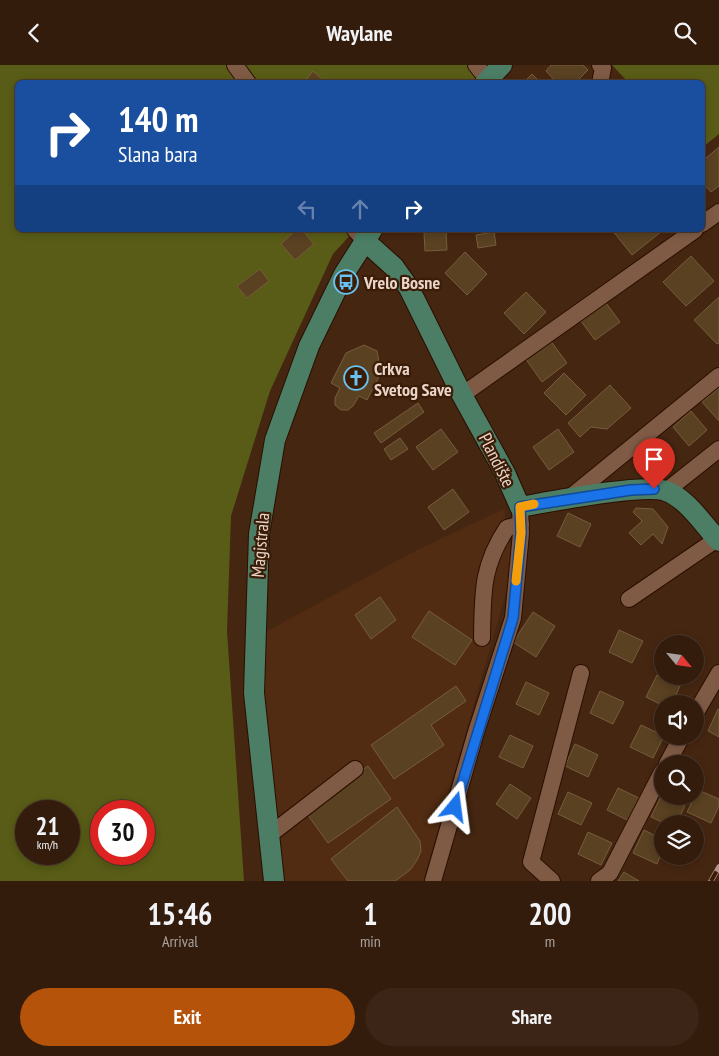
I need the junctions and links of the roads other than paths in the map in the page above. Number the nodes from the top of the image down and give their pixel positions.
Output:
1 (235, 65) edge
2 (502, 65) edge
3 (600, 65) edge
4 (483, 76) edge
5 (246, 80) edge
6 (601, 80) edge
7 (719, 212) edge
8 (705, 222) edge
9 (692, 232) edge
10 (364, 233) edge
11 (719, 376) edge
12 (462, 395) junction
13 (719, 449) edge
14 (666, 491) junction
15 (568, 499) junction
16 (520, 515) junction
17 (718, 540) edge
18 (629, 599) dead end
19 (482, 638) dead end
20 (582, 673) dead end
21 (719, 673) edge
22 (704, 699) edge
23 (355, 769) dead end
24 (654, 788) edge
25 (268, 836) junction
26 (274, 881) edge
27 (433, 881) edge
28 (552, 881) edge
29 (599, 881) edge

1 - 5 street
2 - 4 main road
3 - 6 street
7 - 8 street
9 - 12 street
10 - 12 main road, Plandište
10 - 25 main road, Magistrala
11 - 15 street
12 - 16 main road, Plandište
13 - 14 street
14 - 15 main road
14 - 17 main road
15 - 16 main road
16 - 19 street
16 - 27 street, Plandište
17 - 18 street
20 - 28 street
21 - 22 street
23 - 25 street
24 - 29 street
25 - 26 main road, Magistrala

